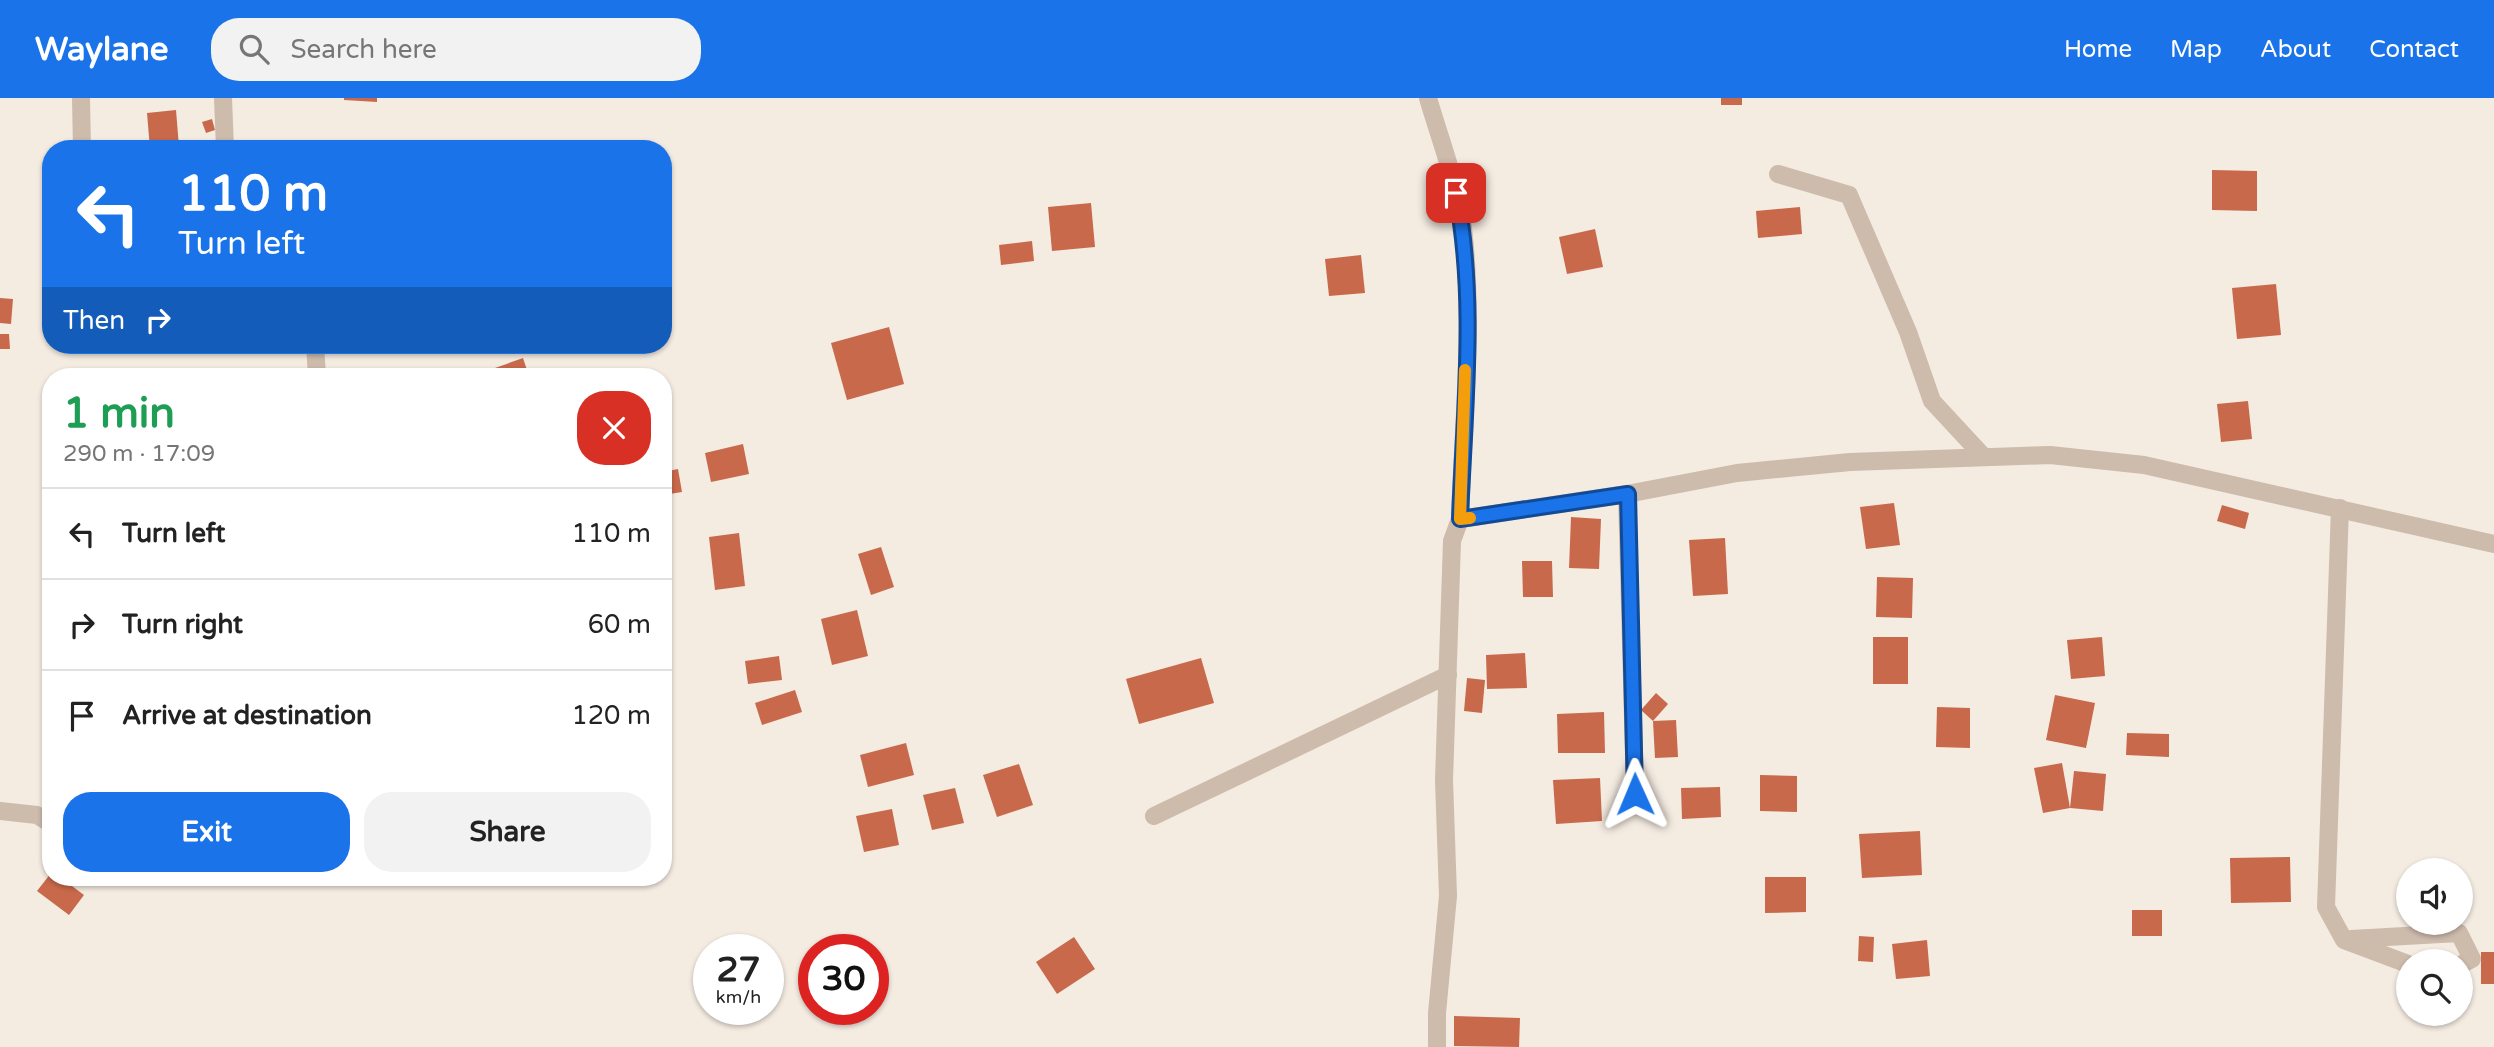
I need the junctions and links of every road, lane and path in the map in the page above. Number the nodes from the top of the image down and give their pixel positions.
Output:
1 (81, 98) edge
2 (223, 98) edge
3 (1428, 98) edge
4 (82, 140) edge
5 (225, 140) edge
6 (1778, 174) dead end
7 (1983, 456) junction
8 (1628, 494) junction
9 (2340, 508) junction
10 (1460, 519) junction
11 (2494, 544) edge
12 (1448, 675) junction
13 (1635, 794) dead end
14 (0, 811) edge
15 (1154, 816) dead end
16 (42, 818) edge
17 (2344, 940) junction
18 (2467, 949) edge
19 (2396, 960) edge
20 (1437, 1047) edge

1 - 4 street
2 - 5 street
3 - 10 street
6 - 7 street
7 - 8 street
7 - 9 street
8 - 10 street
8 - 13 street
9 - 11 street
9 - 17 street
10 - 12 street
12 - 15 street
12 - 20 street
14 - 16 street
17 - 18 street
17 - 19 street

